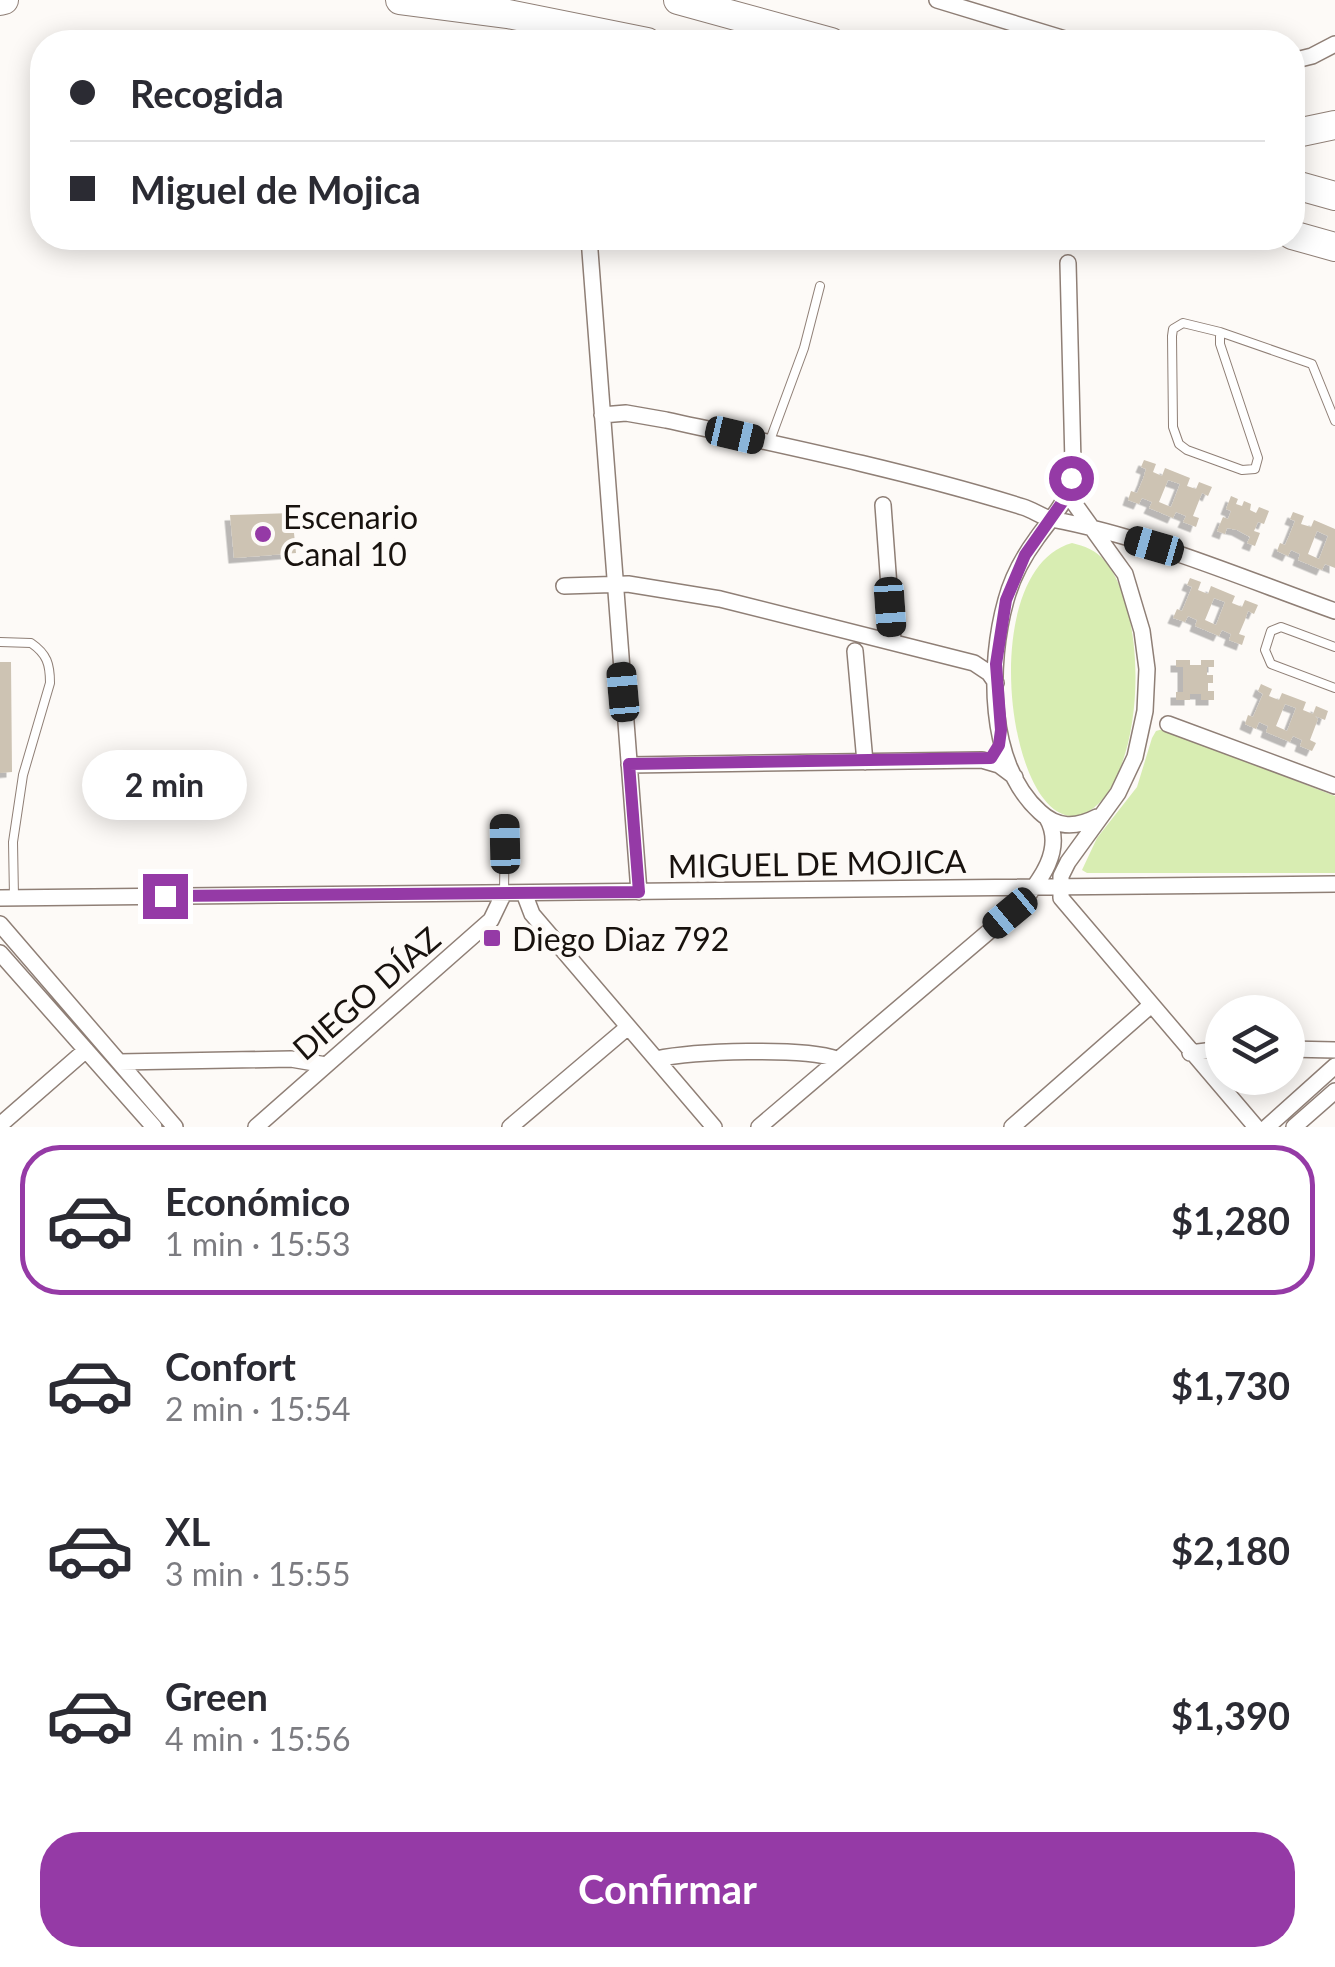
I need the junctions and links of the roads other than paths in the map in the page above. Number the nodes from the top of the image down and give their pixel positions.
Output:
1 (400, 0) edge
2 (678, 0) edge
3 (937, 0) edge
4 (588, 30) edge
5 (787, 30) edge
6 (1036, 30) edge
7 (1335, 44) edge
8 (1305, 58) edge
9 (1335, 125) edge
10 (1305, 131) edge
11 (1305, 188) edge
12 (1335, 196) edge
13 (1305, 239) edge
14 (1335, 247) edge
15 (590, 250) edge
16 (1068, 263) dead end
17 (820, 286) dead end
18 (1220, 332) junction
19 (602, 415) junction
20 (1335, 421) edge
21 (770, 443) junction
22 (1071, 478) junction
23 (883, 506) dead end
24 (1024, 507) junction
25 (1051, 519) junction
26 (1093, 530) junction
27 (1034, 542) junction
28 (1154, 546) junction
29 (1125, 574) junction
30 (614, 583) junction
31 (564, 586) dead end
32 (1335, 611) edge
33 (893, 641) junction
34 (0, 642) edge
35 (998, 644) junction
36 (1335, 647) edge
37 (855, 651) dead end
38 (974, 664) junction
39 (996, 683) junction
40 (1335, 688) edge
41 (1146, 694) junction
42 (1168, 724) junction
43 (1001, 730) junction
44 (1140, 740) junction
45 (982, 760) junction
46 (865, 762) junction
47 (629, 764) junction
48 (1016, 778) junction
49 (1335, 786) edge
50 (1101, 815) junction
51 (1047, 818) junction
52 (505, 819) dead end
53 (1335, 884) edge
54 (1033, 888) junction
55 (1060, 888) junction
56 (639, 892) junction
57 (504, 893) junction
58 (524, 893) junction
59 (7, 898) edge
60 (0, 910) edge
61 (0, 924) edge
62 (0, 953) edge
63 (1150, 1006) junction
64 (628, 1027) junction
65 (86, 1050) junction
66 (1305, 1050) edge
67 (1335, 1050) edge
68 (1205, 1051) edge
69 (1190, 1053) junction
70 (656, 1059) junction
71 (838, 1059) junction
72 (119, 1062) junction
73 (326, 1065) junction
74 (1335, 1066) edge
75 (1335, 1091) edge
76 (0, 1125) edge
77 (154, 1127) edge
78 (175, 1127) edge
79 (256, 1127) edge
80 (510, 1127) edge
81 (714, 1127) edge
82 (759, 1127) edge
83 (1012, 1127) edge
84 (1256, 1127) edge
85 (1267, 1127) edge
86 (1294, 1127) edge

1 - 4 highway
2 - 5 highway
3 - 6 street
7 - 8 street
9 - 10 highway
11 - 12 highway
13 - 14 highway
15 - 19 street
16 - 22 street
17 - 21 lane
18 - 18 lane
18 - 20 lane
19 - 21 street
19 - 30 street
21 - 24 street
22 - 25 street
22 - 26 street
23 - 33 street
24 - 25 street
24 - 27 street
25 - 26 street
25 - 27 street
26 - 28 street
26 - 29 street
27 - 35 street
28 - 29 street
28 - 32 street
29 - 41 street
30 - 31 street
30 - 33 street
30 - 47 street
33 - 38 street
34 - 59 lane
35 - 38 street
35 - 39 street
36 - 40 lane
37 - 46 street
38 - 39 street
39 - 43 street
41 - 42 street
41 - 44 street
42 - 44 street
42 - 49 street
43 - 45 street
43 - 48 street
44 - 50 street
45 - 46 street
45 - 48 street
46 - 47 street
47 - 56 street
48 - 51 street
50 - 51 street
50 - 55 street
51 - 54 street
52 - 57 lane
53 - 55 street, MIGUEL DE MOJICA
54 - 55 street, MIGUEL DE MOJICA
54 - 56 street, MIGUEL DE MOJICA
54 - 71 street
55 - 63 street
56 - 58 street, MIGUEL DE MOJICA
57 - 58 street, MIGUEL DE MOJICA
57 - 59 street, MIGUEL DE MOJICA
57 - 73 street, DIEGO DÍAZ
58 - 64 street
59 - 60 street
61 - 72 street
62 - 65 street
63 - 69 street
63 - 83 street
64 - 70 street
64 - 80 street
65 - 76 street
65 - 77 street
66 - 67 street
68 - 69 street
69 - 84 street
70 - 71 street
70 - 81 street
71 - 82 street
72 - 73 street
72 - 78 street
73 - 79 street, DIEGO DÍAZ
74 - 85 street
75 - 86 street

